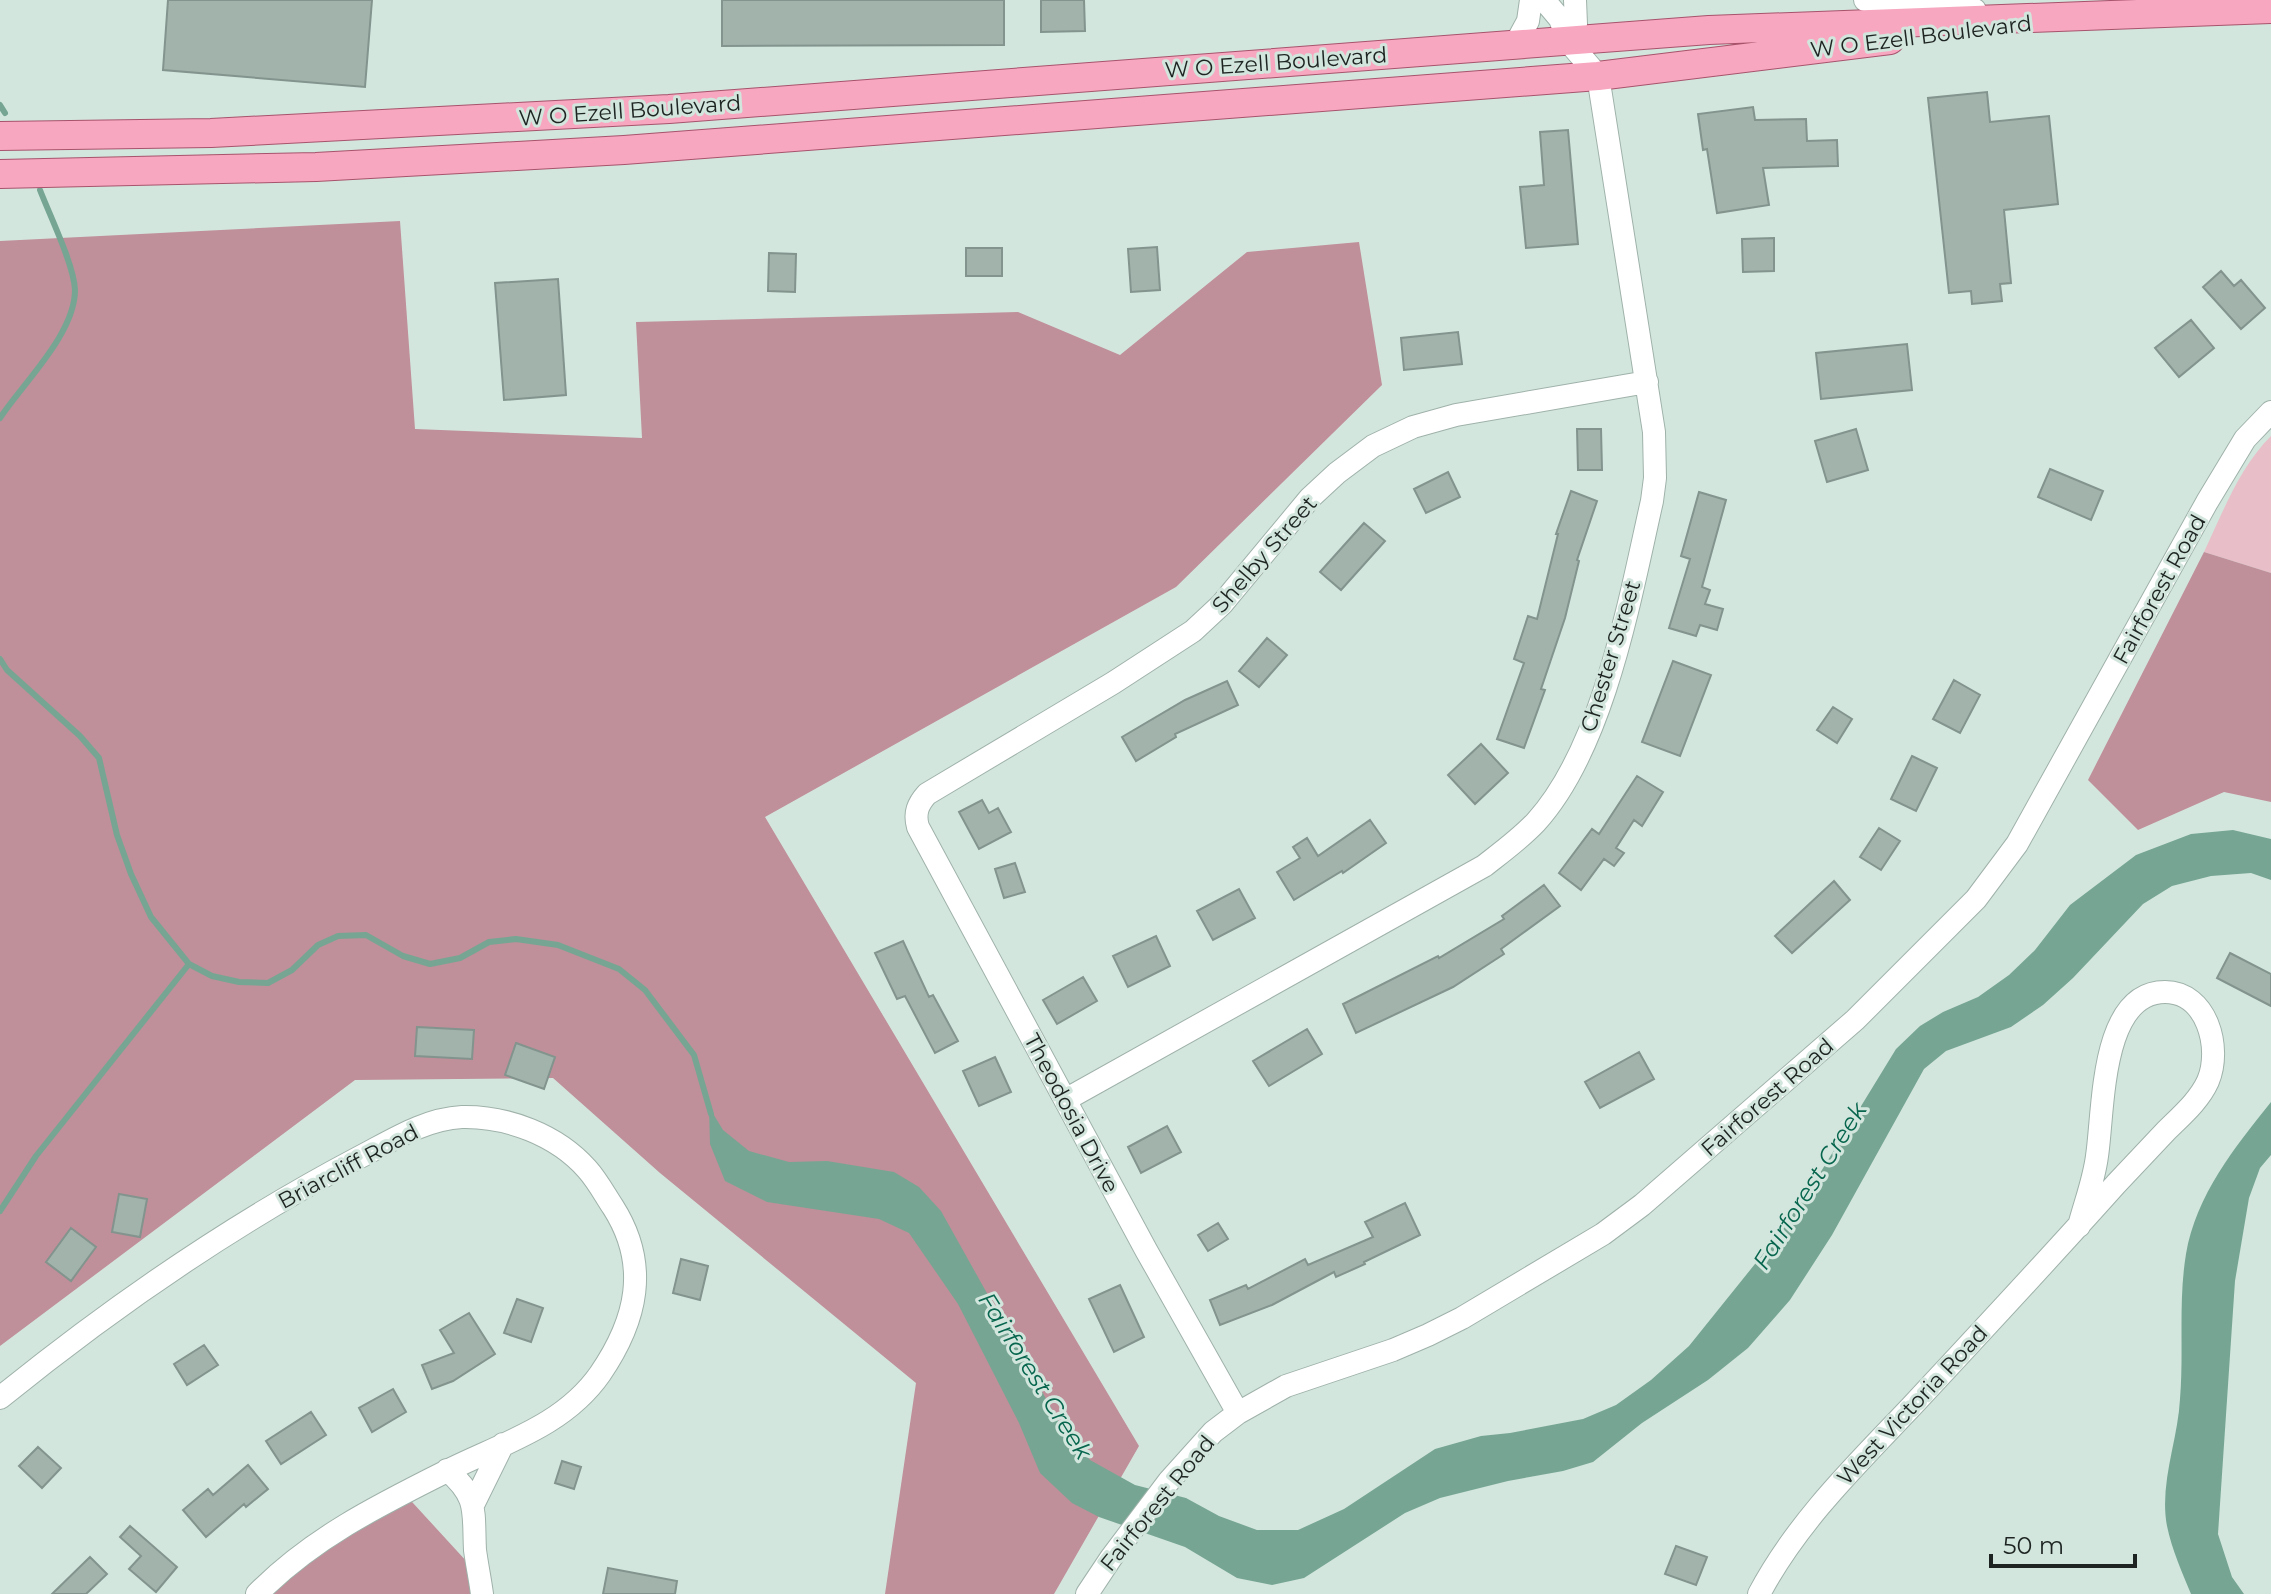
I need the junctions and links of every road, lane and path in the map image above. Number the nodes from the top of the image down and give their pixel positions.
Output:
1 (1531, 0) edge
2 (1544, 0) edge
3 (1575, 0) edge
4 (1865, 0) edge
5 (2064, 9) edge
6 (2271, 9) edge
7 (1568, 41) junction
8 (1515, 45) junction
9 (1331, 58) junction
10 (1088, 76) junction
11 (1598, 76) junction
12 (1333, 96) junction
13 (711, 106) junction
14 (1088, 114) junction
15 (456, 120) junction
16 (0, 136) edge
17 (715, 143) junction
18 (458, 159) junction
19 (0, 174) edge
20 (1647, 382) junction
21 (2271, 412) edge
22 (917, 811) joint
23 (1065, 1100) junction
24 (2079, 1226) junction
25 (0, 1398) edge
26 (1238, 1413) junction
27 (503, 1444) junction
28 (447, 1470) junction
29 (474, 1503) junction
30 (257, 1594) edge
31 (482, 1594) edge
32 (1087, 1594) edge
33 (1759, 1594) edge

1 - 8 street
2 - 7 street
3 - 7 street
4 - 5 street
5 - 6 main road
5 - 7 main road, W O Ezell Boulevard
5 - 11 main road, W O Ezell Boulevard
7 - 8 main road, W O Ezell Boulevard
7 - 11 street
8 - 9 main road, W O Ezell Boulevard
9 - 10 main road, W O Ezell Boulevard
9 - 12 main road
10 - 13 main road, W O Ezell Boulevard
10 - 14 main road
11 - 12 main road, W O Ezell Boulevard
11 - 20 street, Chester Street
12 - 14 main road, W O Ezell Boulevard
13 - 15 main road, W O Ezell Boulevard
13 - 17 main road
14 - 17 main road, W O Ezell Boulevard
15 - 16 main road, W O Ezell Boulevard
15 - 18 main road
17 - 18 main road, W O Ezell Boulevard
18 - 19 main road, W O Ezell Boulevard
20 - 22 street, Shelby Street
20 - 23 street, Chester Street
21 - 26 street, Fairforest Road
22 - 23 street, Theodosia Drive
23 - 26 street, Theodosia Drive
24 - 24 street, West Victoria Road
24 - 33 street, West Victoria Road
25 - 27 street, Briarcliff Road
26 - 32 street, Fairforest Road
27 - 28 street, Briarcliff Road
27 - 29 street
28 - 29 street
28 - 30 street, Briarcliff Road
29 - 31 street

